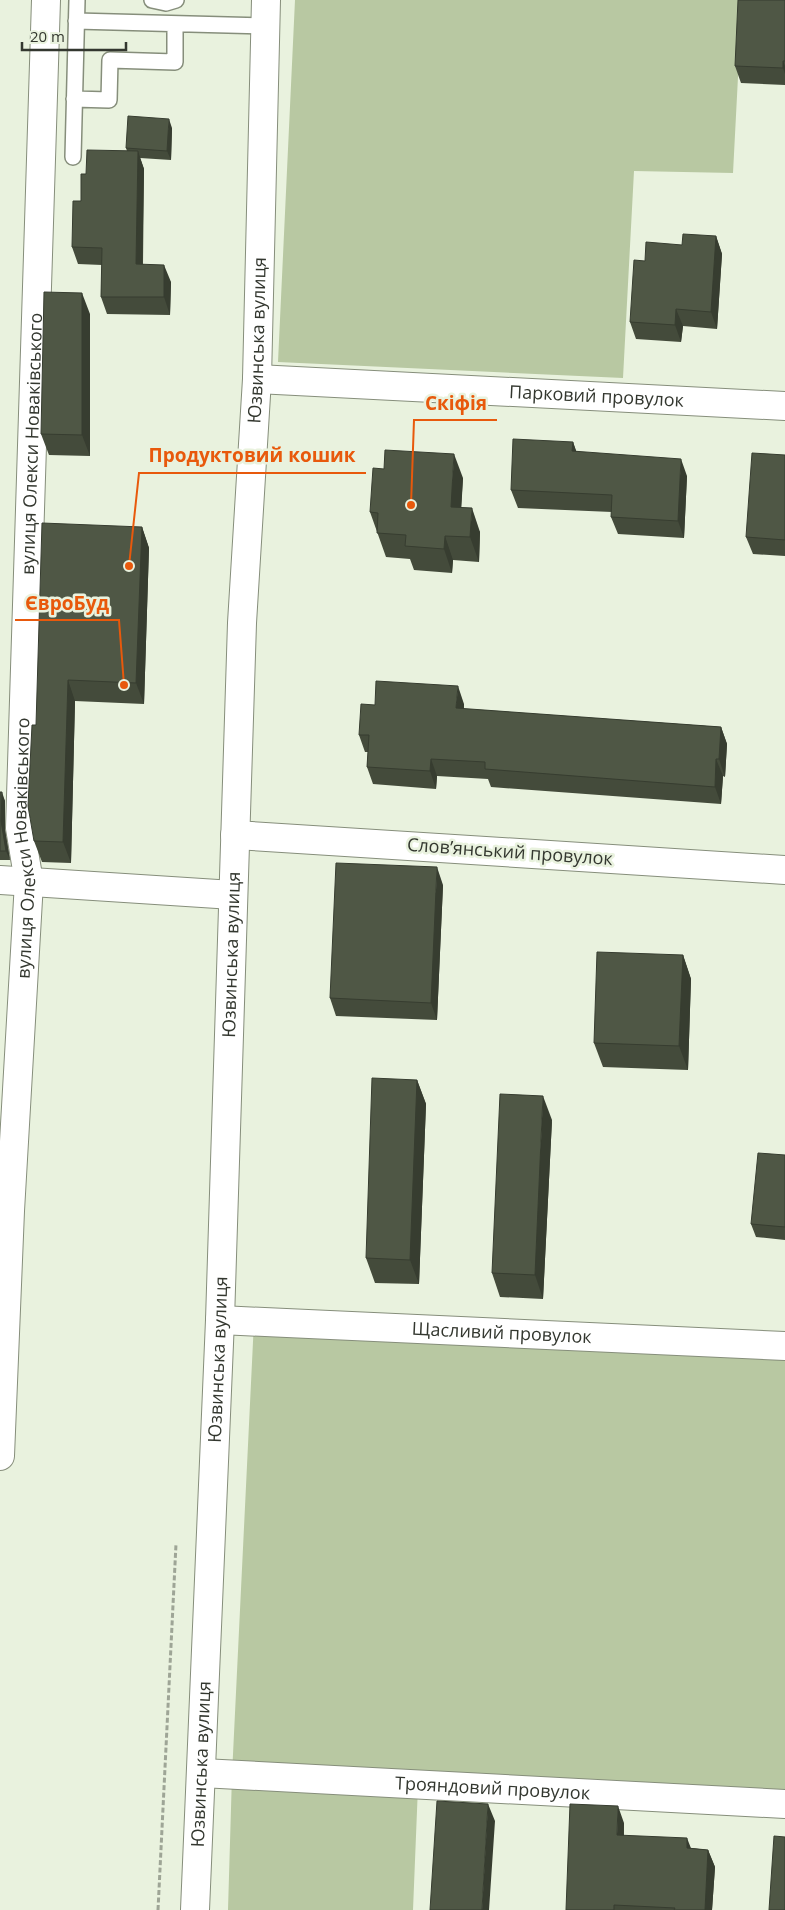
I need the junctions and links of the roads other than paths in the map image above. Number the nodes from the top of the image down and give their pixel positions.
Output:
1 (46, 0) edge
2 (76, 0) edge
3 (152, 0) edge
4 (176, 0) edge
5 (265, 13) edge
6 (76, 21) junction
7 (175, 24) junction
8 (74, 99) junction
9 (73, 157) dead end
10 (257, 379) junction
11 (785, 406) edge
12 (234, 835) junction
13 (785, 870) edge
14 (0, 880) edge
15 (29, 882) junction
16 (233, 895) junction
17 (220, 1320) junction
18 (785, 1346) edge
19 (0, 1456) edge
20 (202, 1773) junction
21 (785, 1804) edge
22 (196, 1910) edge

1 - 15 street, вулиця Олекси Новаківського
2 - 6 lane
3 - 4 lane
5 - 7 lane
5 - 10 street, Юзвинська вулиця
6 - 7 lane
6 - 8 lane
7 - 8 lane
8 - 9 lane
10 - 11 street, Парковий провулок
10 - 12 street, Юзвинська вулиця
12 - 13 street, Словʼянський провулок
12 - 16 street, Юзвинська вулиця
14 - 15 street
15 - 16 street
15 - 19 street, вулиця Олекси Новаківського
16 - 17 street, Юзвинська вулиця
17 - 18 street, Щасливий провулок
17 - 20 street, Юзвинська вулиця
20 - 21 street, Трояндовий провулок
20 - 22 street, Юзвинська вулиця

